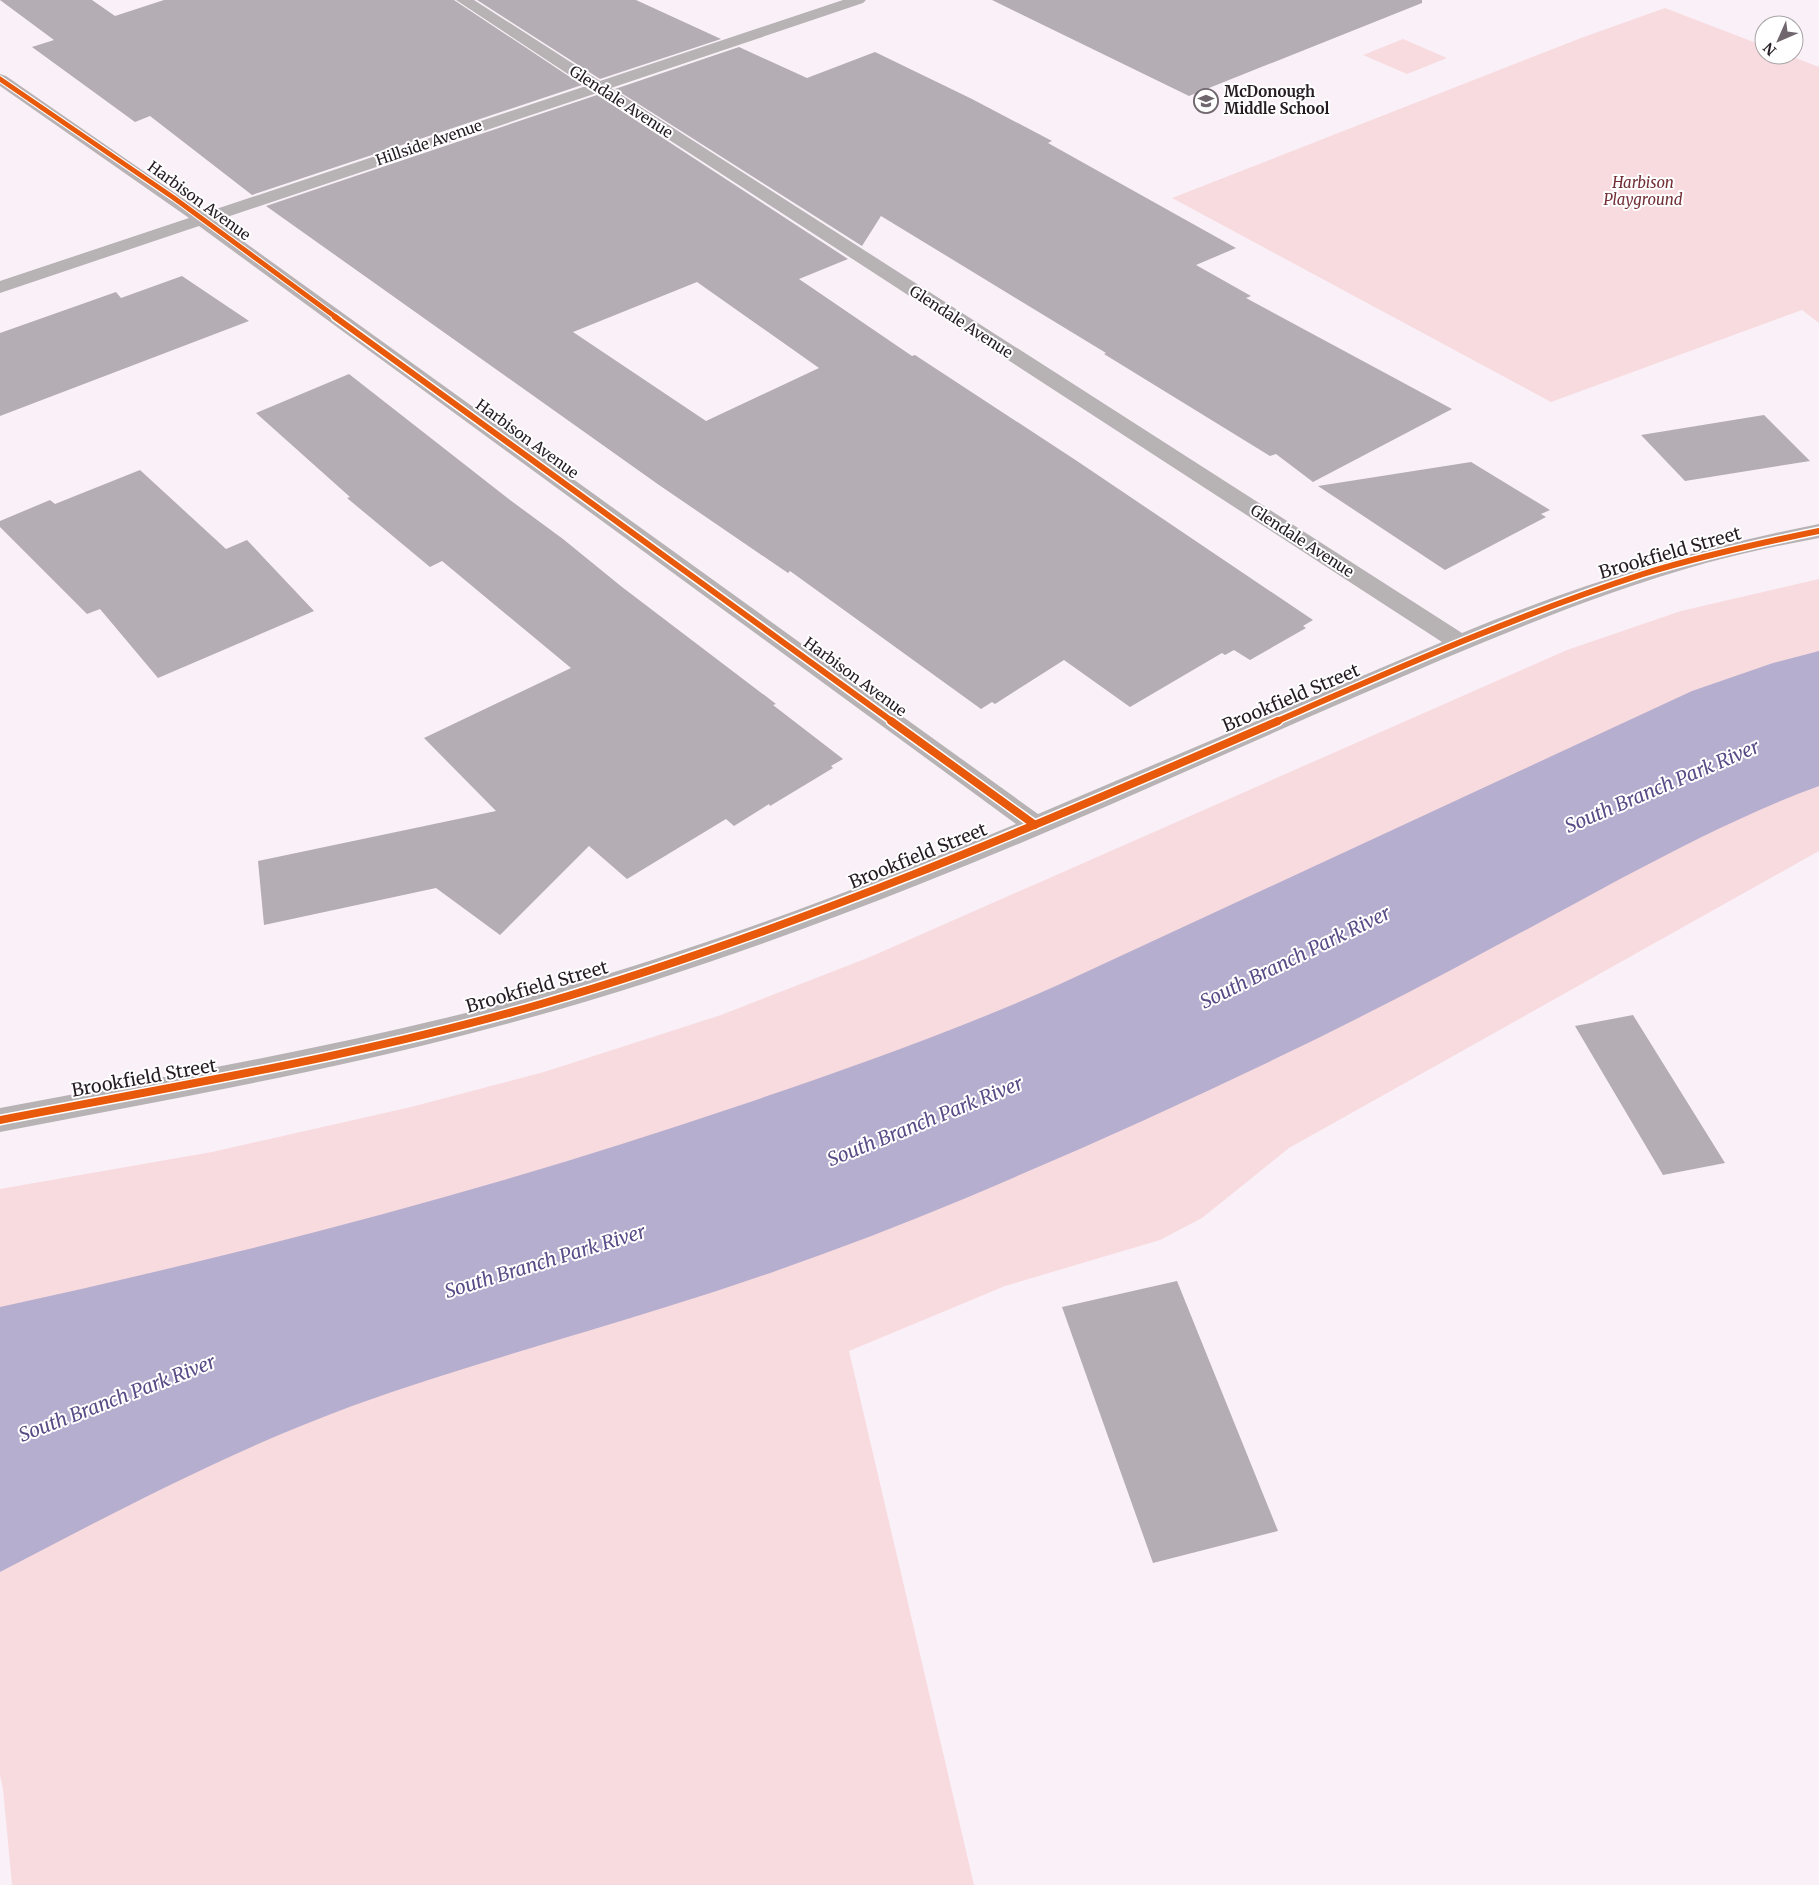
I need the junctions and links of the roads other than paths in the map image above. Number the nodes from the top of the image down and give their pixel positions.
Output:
1 (464, 0) edge
2 (858, 0) edge
3 (0, 78) edge
4 (598, 87) junction
5 (201, 219) junction
6 (0, 287) edge
7 (1819, 531) edge
8 (1459, 642) junction
9 (1035, 825) junction
10 (0, 1120) edge

1 - 4 street, Glendale Avenue
2 - 4 street, Hillside Avenue
3 - 5 street, Harbison Avenue
4 - 5 street, Hillside Avenue
4 - 8 street, Glendale Avenue
5 - 6 street, Hillside Avenue
5 - 9 street, Harbison Avenue
7 - 8 street, Brookfield Street
8 - 9 street, Brookfield Street
9 - 10 street, Brookfield Street

